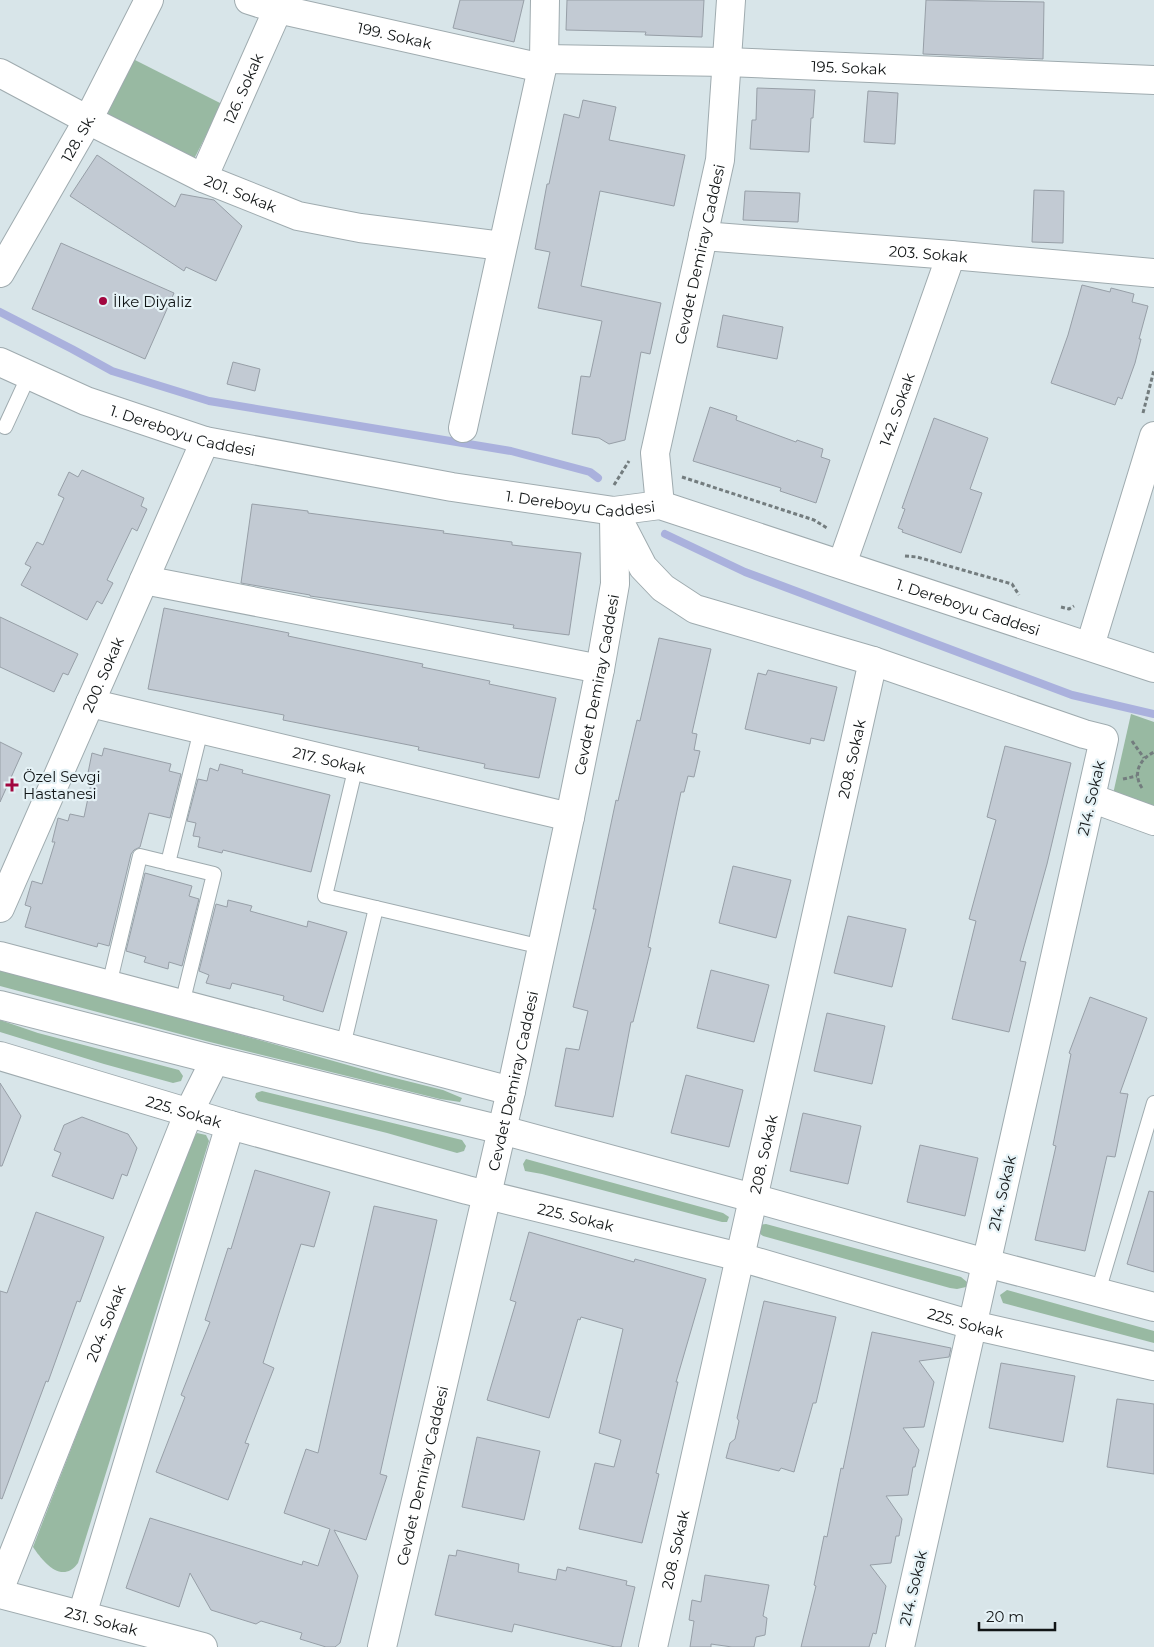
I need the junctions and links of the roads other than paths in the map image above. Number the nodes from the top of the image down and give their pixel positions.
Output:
1 (149, 0) edge
2 (249, 0) edge
3 (545, 0) edge
4 (731, 0) edge
5 (279, 5) edge
6 (726, 62) junction
7 (543, 64) junction
8 (0, 73) edge
9 (1154, 80) edge
10 (88, 120) junction
11 (203, 178) junction
12 (703, 236) junction
13 (502, 246) junction
14 (951, 255) junction
15 (0, 273) edge
16 (1154, 273) edge
17 (0, 362) edge
18 (29, 375) junction
19 (5, 427) dead end
20 (463, 428) dead end
21 (205, 441) junction
22 (1153, 444) edge
23 (612, 500) junction
24 (660, 505) junction
25 (842, 564) junction
26 (144, 580) junction
27 (1090, 646) junction
28 (873, 661) junction
29 (1154, 668) edge
30 (600, 669) junction
31 (90, 703) junction
32 (201, 730) junction
33 (356, 766) junction
34 (1091, 798) junction
35 (570, 817) junction
36 (1154, 821) edge
37 (168, 863) junction
38 (0, 908) edge
39 (376, 908) junction
40 (542, 947) junction
41 (0, 956) edge
42 (109, 985) junction
43 (0, 1004) edge
44 (182, 1004) junction
45 (343, 1046) junction
46 (0, 1056) edge
47 (215, 1060) junction
48 (511, 1091) junction
49 (1154, 1103) edge
50 (189, 1112) junction
51 (230, 1125) junction
52 (502, 1130) junction
53 (487, 1195) junction
54 (753, 1198) junction
55 (740, 1257) junction
56 (986, 1263) junction
57 (1098, 1292) junction
58 (1154, 1307) edge
59 (972, 1326) junction
60 (1154, 1366) edge
61 (0, 1588) edge
62 (0, 1594) edge
63 (82, 1616) junction
64 (390, 1646) edge
65 (203, 1647) edge
66 (653, 1647) edge
67 (900, 1647) edge

1 - 10 street, 128. Sk.
2 - 5 street, 199. Sokak
3 - 7 street
4 - 6 street, Cevdet Demiray Caddesi
5 - 7 street, 199. Sokak
5 - 11 street, 126. Sokak
6 - 7 street, 195. Sokak
6 - 9 street, 195. Sokak
6 - 12 street, Cevdet Demiray Caddesi
7 - 13 street
8 - 10 street, 201. Sokak
10 - 11 street, 201. Sokak
10 - 15 street, 128. Sk.
11 - 13 street, 201. Sokak
12 - 14 street, 203. Sokak
12 - 24 street, Cevdet Demiray Caddesi
13 - 20 street
14 - 16 street, 203. Sokak
14 - 25 street, 142. Sokak
17 - 18 street, 1. Dereboyu Caddesi
18 - 19 lane
18 - 21 street, 1. Dereboyu Caddesi
21 - 23 street, 1. Dereboyu Caddesi
21 - 26 street, 200. Sokak
22 - 27 street
23 - 24 street, 1. Dereboyu Caddesi
23 - 28 street
23 - 30 street, Cevdet Demiray Caddesi
24 - 25 street, 1. Dereboyu Caddesi
25 - 27 street, 1. Dereboyu Caddesi
26 - 30 street
26 - 31 street, 200. Sokak
27 - 29 street, 1. Dereboyu Caddesi
28 - 34 street, 214. Sokak
28 - 54 street, 208. Sokak
30 - 35 street, Cevdet Demiray Caddesi
31 - 32 street, 217. Sokak
31 - 38 street, 200. Sokak
32 - 33 street, 217. Sokak
32 - 37 lane
33 - 35 street, 217. Sokak
33 - 39 lane
34 - 36 street
34 - 56 street, 214. Sokak
35 - 40 street, Cevdet Demiray Caddesi
37 - 42 lane
37 - 44 lane
39 - 40 lane
39 - 45 lane
40 - 48 street, Cevdet Demiray Caddesi
41 - 42 street
42 - 44 street
43 - 47 street
44 - 45 street
45 - 48 street
46 - 50 street, 225. Sokak
47 - 50 street, 204. Sokak
47 - 52 street
48 - 52 street, Cevdet Demiray Caddesi
49 - 57 lane
50 - 51 street, 225. Sokak
50 - 61 street, 204. Sokak
51 - 53 street, 225. Sokak
51 - 63 street
52 - 53 street, Cevdet Demiray Caddesi
52 - 54 street
53 - 55 street, 225. Sokak
53 - 64 street, Cevdet Demiray Caddesi
54 - 55 street, 208. Sokak
54 - 56 street
55 - 59 street, 225. Sokak
55 - 66 street, 208. Sokak
56 - 57 street
56 - 59 street, 214. Sokak
57 - 58 street
59 - 60 street, 225. Sokak
59 - 67 street, 214. Sokak
62 - 63 street, 231. Sokak
63 - 65 street, 231. Sokak

